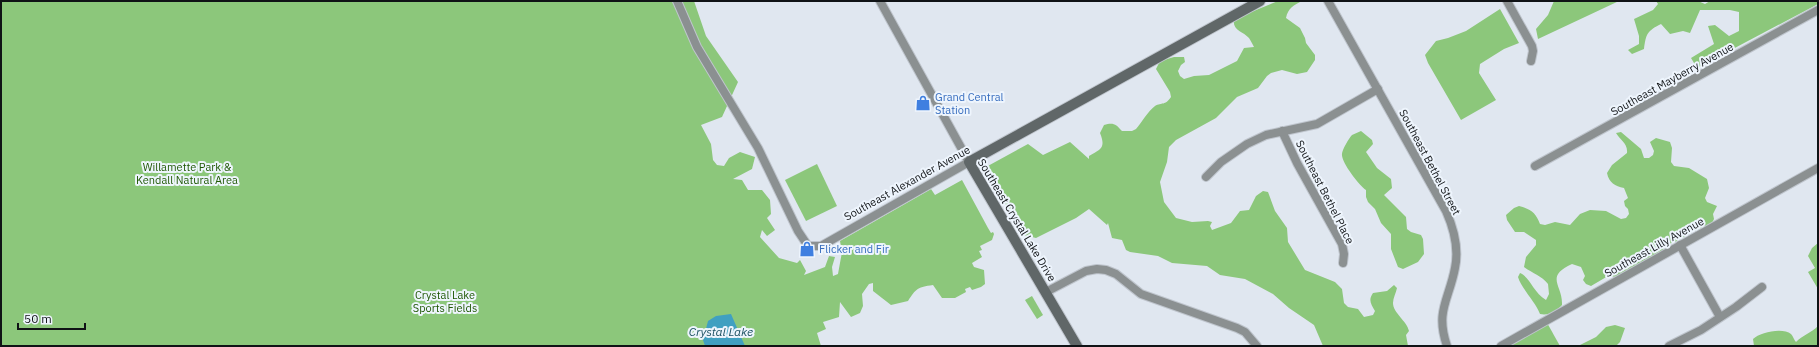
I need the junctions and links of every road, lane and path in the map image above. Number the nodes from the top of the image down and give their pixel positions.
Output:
1 (677, 1) edge
2 (880, 1) edge
3 (1260, 1) edge
4 (1328, 1) edge
5 (1507, 1) edge
6 (1246, 4) edge
7 (1818, 10) edge
8 (1531, 61) dead end
9 (1378, 89) junction
10 (1282, 131) junction
11 (969, 162) junction
12 (1535, 166) dead end
13 (1818, 168) edge
14 (1206, 177) dead end
15 (1680, 245) junction
16 (1344, 263) dead end
17 (1762, 287) dead end
18 (1046, 292) junction
19 (1720, 317) junction
20 (1077, 346) edge
21 (1257, 346) edge
22 (1447, 346) edge
23 (1501, 346) edge
24 (1669, 346) edge

1 - 11 street, Southeast Alexander Avenue
2 - 11 street, Southeast Crystal Lake Drive
3 - 6 street, Southeast Alexander Avenue
4 - 9 street, Southeast Bethel Street
5 - 8 street
6 - 11 street, Southeast Alexander Avenue
7 - 12 street, Southeast Mayberry Avenue
9 - 10 street, Southeast Bethel Place
9 - 22 street, Southeast Bethel Street
10 - 14 street, Southeast Bethel Place
10 - 16 street, Southeast Bethel Place
11 - 18 street, Southeast Crystal Lake Drive
13 - 15 street, Southeast Lilly Avenue
15 - 19 street
15 - 23 street, Southeast Lilly Avenue
17 - 19 street
18 - 20 street, Southeast Crystal Lake Drive
18 - 21 street
19 - 24 street

